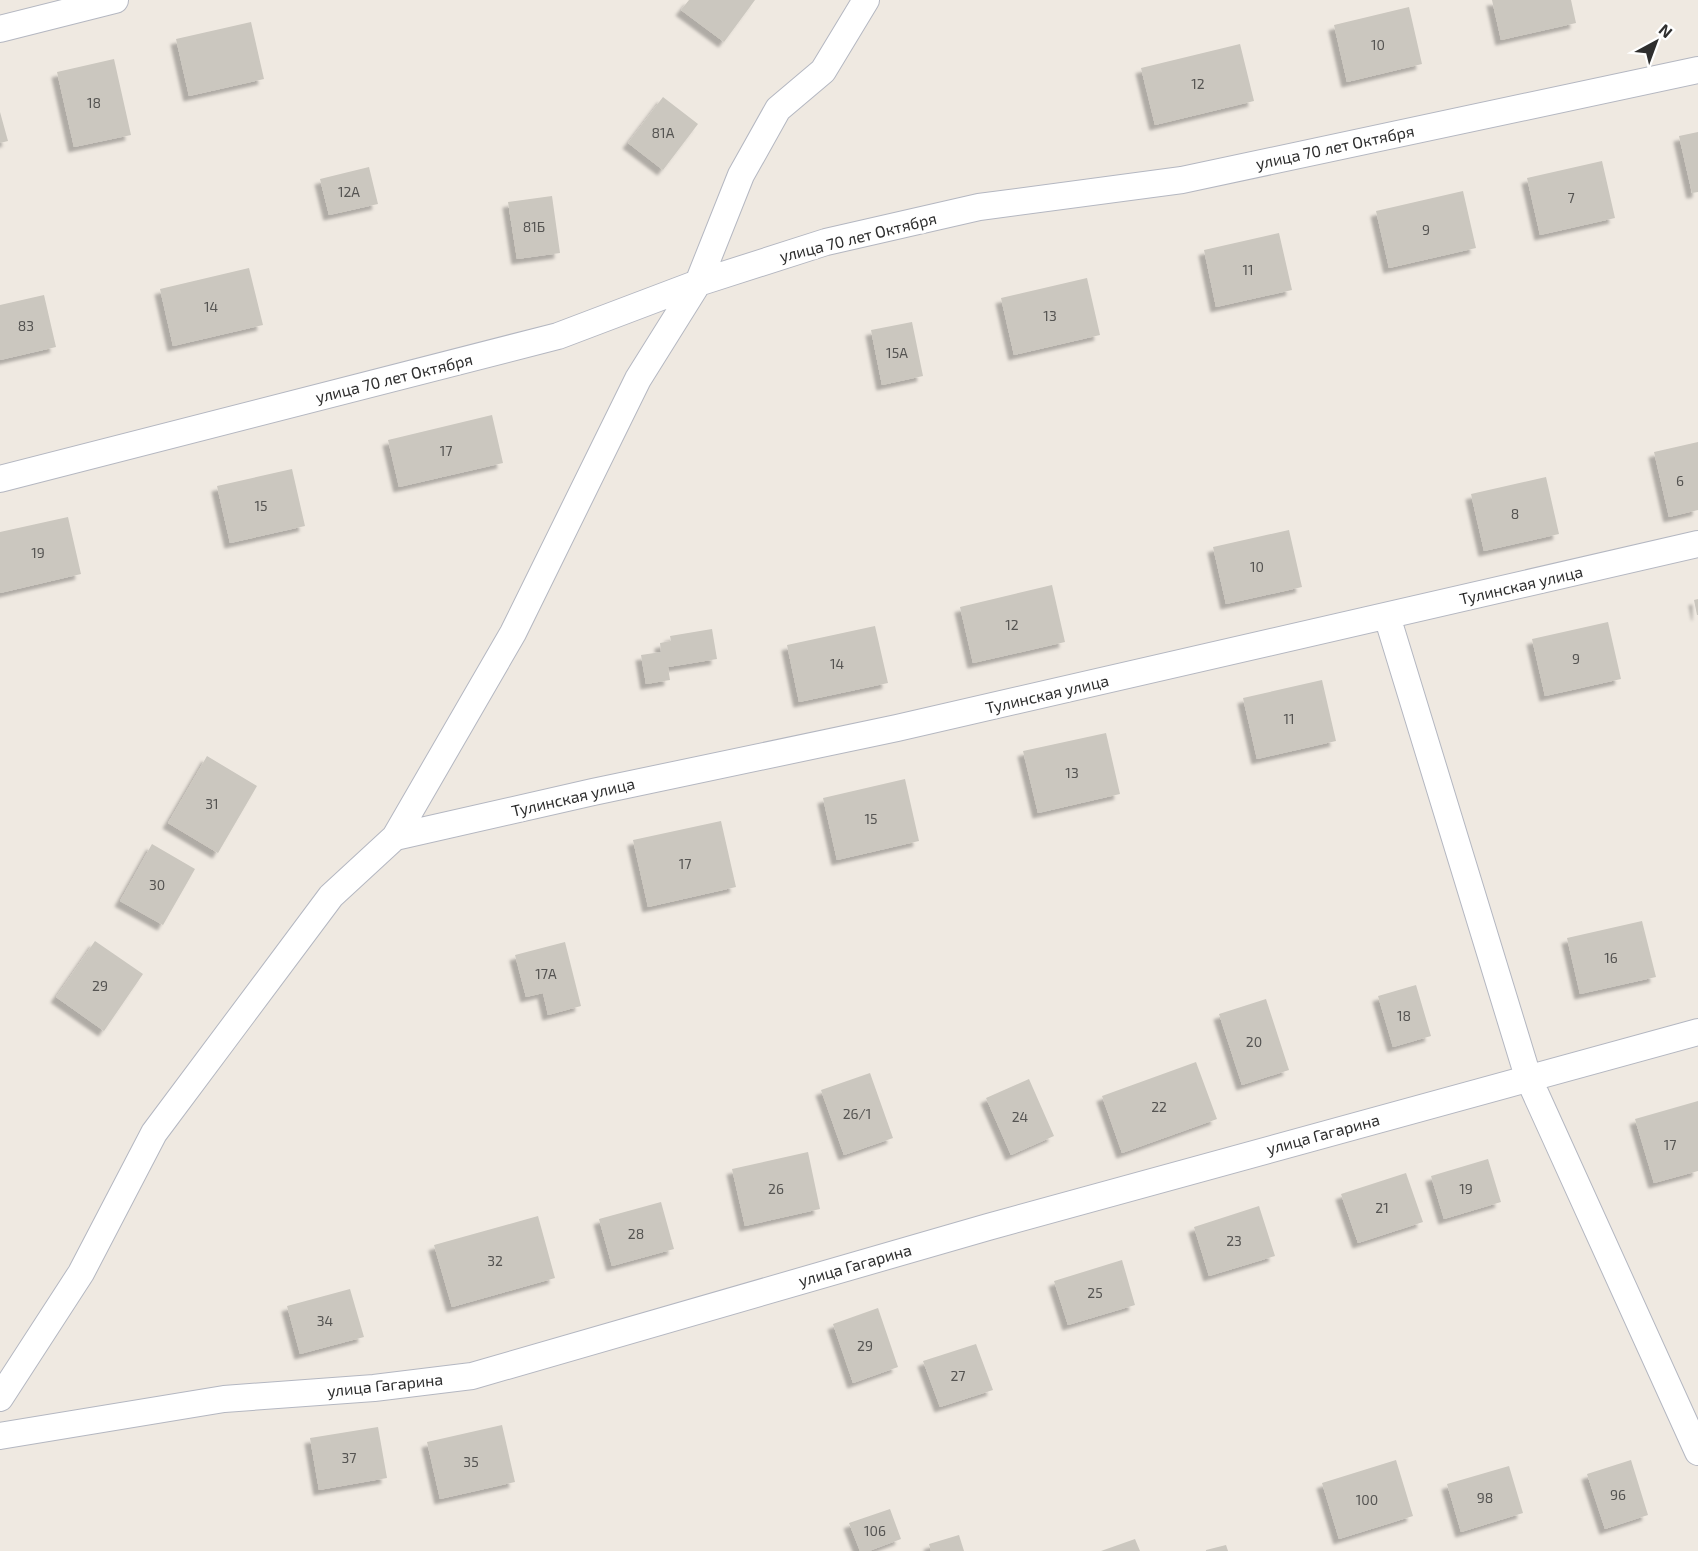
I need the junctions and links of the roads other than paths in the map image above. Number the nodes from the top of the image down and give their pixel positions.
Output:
1 (116, 0) edge
2 (866, 0) edge
3 (0, 29) edge
4 (1698, 70) edge
5 (698, 283) junction
6 (0, 479) edge
7 (1698, 544) edge
8 (1387, 616) junction
9 (395, 837) junction
10 (1698, 1032) edge
11 (1528, 1077) junction
12 (0, 1398) edge
13 (0, 1436) edge
14 (1698, 1452) edge

1 - 3 street
2 - 5 street
4 - 5 street, улица 70 лет Октября
5 - 6 street, улица 70 лет Октября
5 - 9 street
7 - 8 street, Тулинская улица
8 - 9 street, Тулинская улица
8 - 11 street
9 - 12 street
10 - 11 street, улица Гагарина
11 - 13 street, улица Гагарина
11 - 14 street

